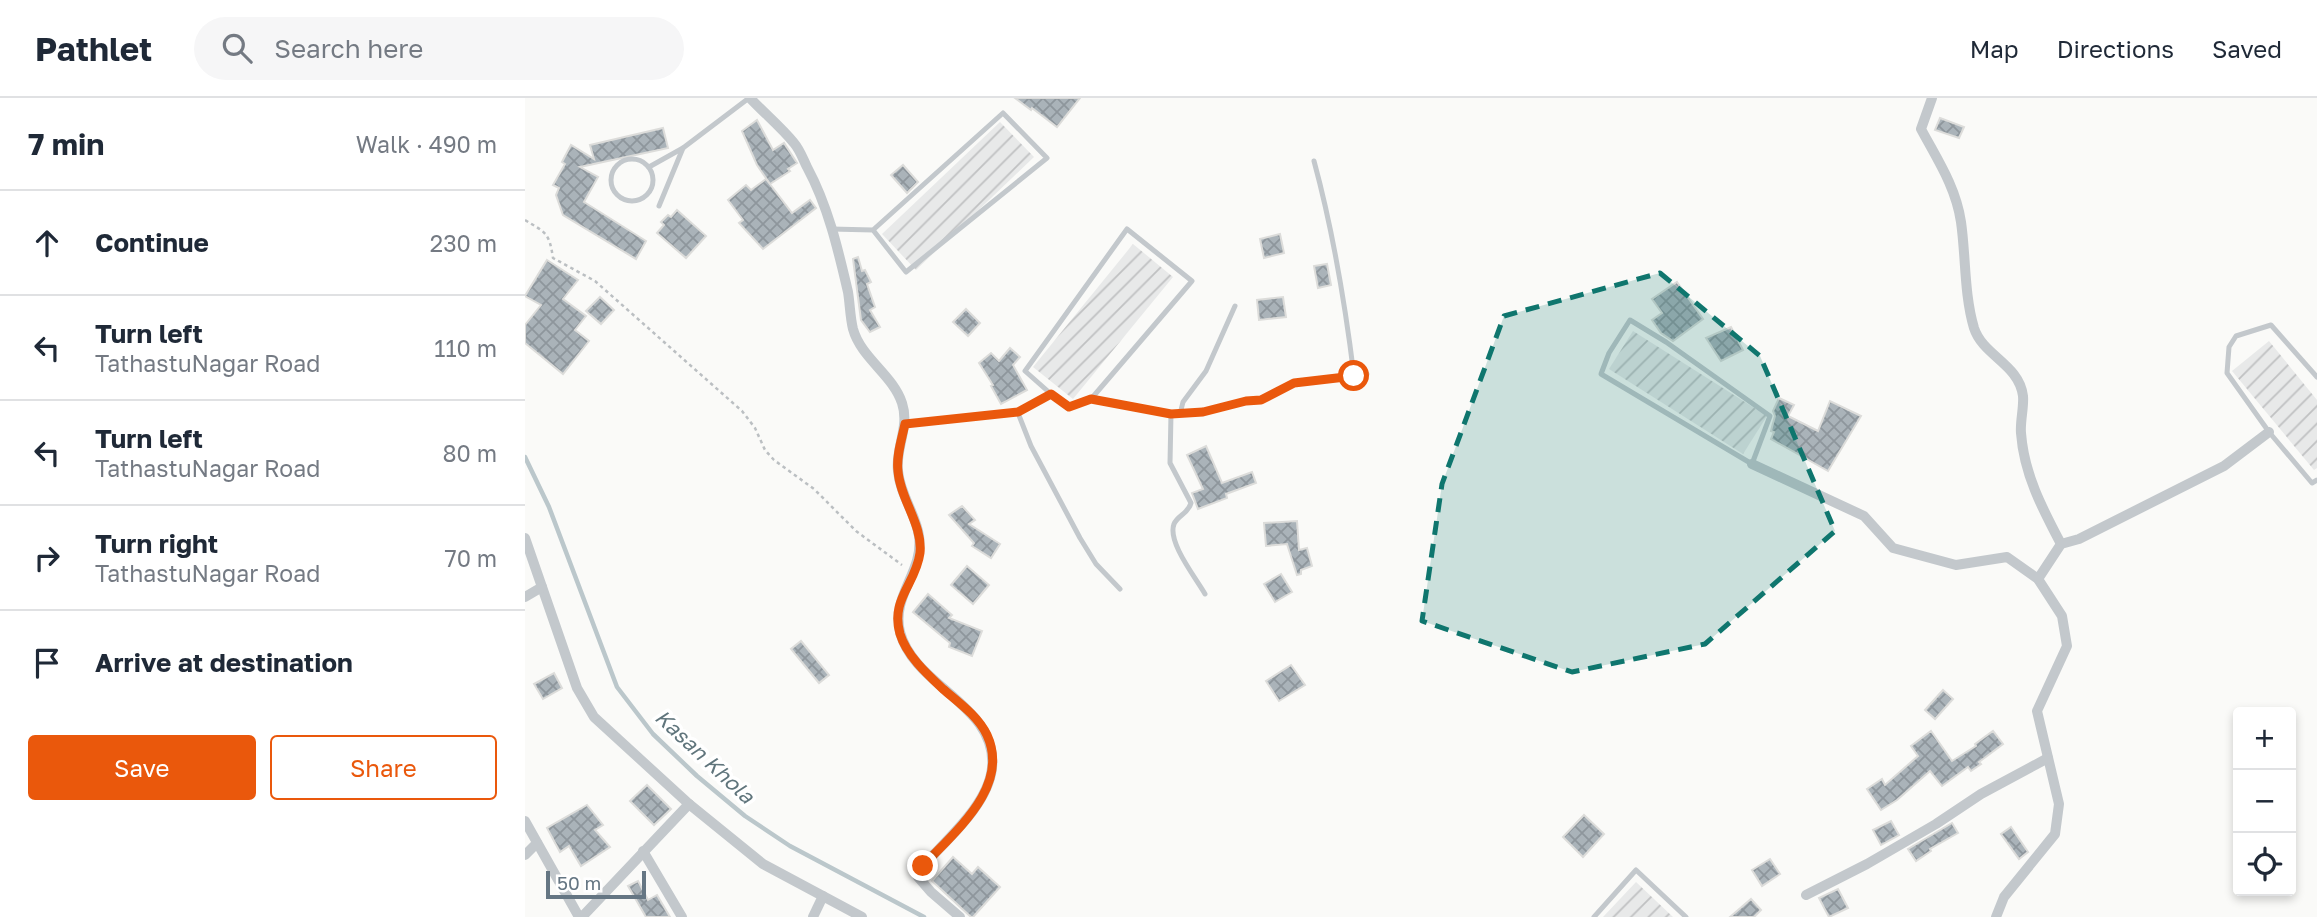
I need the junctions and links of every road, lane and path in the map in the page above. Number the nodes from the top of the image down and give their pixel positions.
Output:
1 (750, 98) edge
2 (1932, 98) edge
3 (683, 148) junction
4 (1314, 161) dead end
5 (649, 167) junction
6 (659, 206) dead end
7 (525, 220) edge
8 (831, 229) junction
9 (873, 230) junction
10 (1235, 306) dead end
11 (1367, 374) dead end
12 (1354, 376) junction
13 (2317, 377) edge
14 (1051, 394) junction
15 (1091, 399) junction
16 (1018, 412) junction
17 (1171, 414) junction
18 (1180, 414) junction
19 (905, 424) junction
20 (2269, 432) junction
21 (1752, 464) junction
22 (2317, 480) edge
23 (525, 538) edge
24 (2061, 544) junction
25 (913, 573) junction
26 (2038, 579) junction
27 (542, 587) junction
28 (1119, 589) dead end
29 (1205, 594) dead end
30 (525, 597) edge
31 (2048, 758) junction
32 (689, 804) junction
33 (525, 821) edge
34 (537, 843) junction
35 (643, 851) junction
36 (525, 855) edge
37 (1805, 895) dead end
38 (823, 896) junction
39 (581, 917) edge
40 (682, 917) edge
41 (813, 917) edge
42 (862, 917) edge
43 (960, 917) edge
44 (1594, 917) edge
45 (1686, 917) edge
46 (1996, 917) edge

1 - 3 lane
1 - 8 street
2 - 24 street
3 - 5 lane
3 - 6 lane
4 - 12 lane
5 - 5 lane
7 - 25 path
8 - 9 lane
8 - 19 street
9 - 9 lane
10 - 18 lane
11 - 12 lane
12 - 18 lane
13 - 20 lane
14 - 15 lane
14 - 15 lane
14 - 16 lane
15 - 17 lane
16 - 19 lane
16 - 28 lane
17 - 18 lane
17 - 29 lane
19 - 25 street
20 - 22 lane
20 - 24 street
21 - 21 lane
21 - 26 street
23 - 27 street
24 - 26 street
25 - 43 street
26 - 31 street
27 - 30 street
27 - 32 street
31 - 37 street
31 - 46 street
32 - 35 street
32 - 38 street
33 - 34 street
34 - 36 street
34 - 39 street
35 - 39 street
35 - 40 street
38 - 41 street
38 - 42 street
44 - 45 lane

